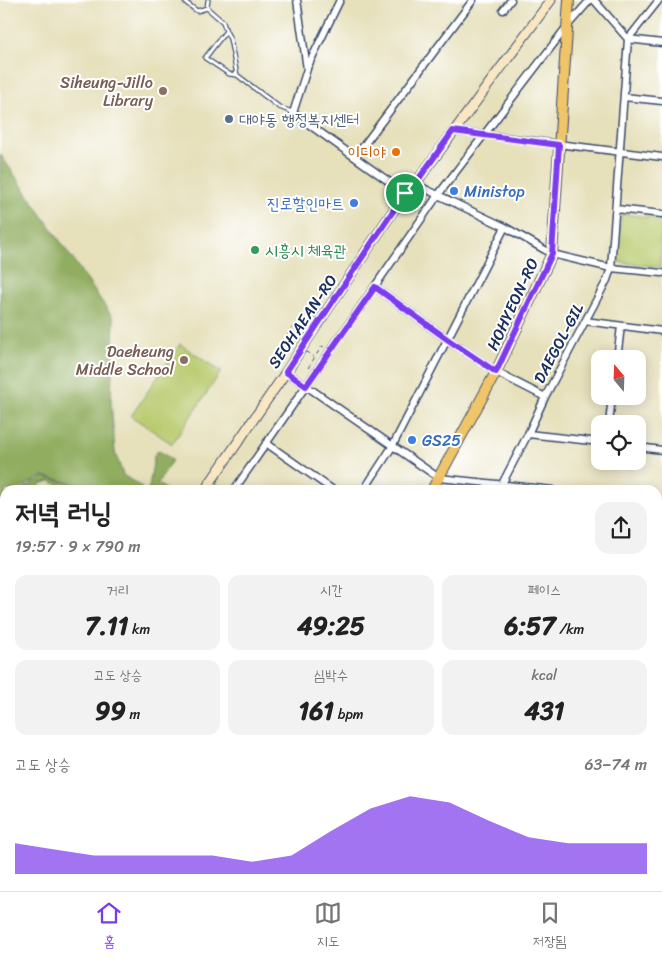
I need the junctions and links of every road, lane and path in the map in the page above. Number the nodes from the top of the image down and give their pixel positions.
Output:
1 (187, 0) edge
2 (208, 0) edge
3 (297, 0) edge
4 (340, 0) edge
5 (473, 0) edge
6 (511, 0) edge
7 (551, 0) edge
8 (569, 0) edge
9 (592, 0) edge
10 (659, 0) edge
11 (207, 8) junction
12 (503, 10) dead end
13 (568, 25) junction
14 (226, 31) junction
15 (628, 39) junction
16 (662, 43) edge
17 (306, 69) junction
18 (237, 76) junction
19 (624, 97) junction
20 (662, 100) edge
21 (293, 113) junction
22 (453, 131) junction
23 (482, 135) junction
24 (559, 145) junction
25 (620, 152) junction
26 (355, 157) junction
27 (662, 157) edge
28 (415, 184) junction
29 (405, 193) junction
30 (438, 195) junction
31 (616, 208) junction
32 (662, 214) edge
33 (505, 227) junction
34 (552, 254) junction
35 (611, 268) junction
36 (662, 273) edge
37 (375, 287) junction
38 (585, 320) junction
39 (294, 326) dead end
40 (621, 326) junction
41 (662, 331) edge
42 (286, 338) junction
43 (447, 339) junction
44 (277, 349) dead end
45 (329, 350) dead end
46 (618, 350) edge
47 (314, 357) junction
48 (286, 372) junction
49 (312, 372) dead end
50 (496, 372) junction
51 (306, 386) junction
52 (545, 397) junction
53 (528, 434) junction
54 (591, 441) edge
55 (266, 443) junction
56 (392, 447) junction
57 (646, 448) edge
58 (662, 450) edge
59 (439, 478) junction
60 (502, 484) junction
61 (208, 485) edge
62 (237, 485) edge
63 (326, 485) edge
64 (367, 485) edge
65 (435, 485) edge
66 (510, 485) edge

1 - 11 lane
2 - 11 lane
3 - 17 street
4 - 17 street
5 - 26 street
6 - 12 street
7 - 22 main road, SEOHAEAN-RO
8 - 13 main road, HOHYEON-RO
9 - 13 street
9 - 15 street
10 - 15 street
11 - 14 lane
13 - 23 street
13 - 24 main road, HOHYEON-RO
14 - 18 lane
14 - 18 lane
15 - 16 street
15 - 19 street, DAEGOL-GIL
17 - 21 street
18 - 21 lane
19 - 20 street
19 - 25 street, DAEGOL-GIL
21 - 26 street
22 - 23 street
22 - 28 main road, SEOHAEAN-RO
23 - 24 street
23 - 30 street
24 - 25 street
24 - 34 main road, HOHYEON-RO
25 - 27 street
25 - 31 street, DAEGOL-GIL
26 - 29 street
28 - 29 main road, SEOHAEAN-RO
28 - 30 street
29 - 48 main road, SEOHAEAN-RO
30 - 33 street
30 - 37 street
31 - 32 street
31 - 35 street, DAEGOL-GIL
33 - 34 street
33 - 43 street
34 - 35 street
34 - 50 main road, HOHYEON-RO
35 - 36 street
35 - 38 street, DAEGOL-GIL
37 - 43 street
37 - 51 street
38 - 40 street
38 - 52 street, DAEGOL-GIL
39 - 42 path
40 - 41 street
40 - 46 street
42 - 44 path
42 - 47 path, bridge
43 - 50 street
43 - 56 street
45 - 47 path
47 - 49 path
48 - 51 street
48 - 61 main road, SEOHAEAN-RO
50 - 52 street
50 - 59 main road, HOHYEON-RO
51 - 55 street
51 - 56 street
52 - 53 street, DAEGOL-GIL
53 - 54 street
53 - 60 street, DAEGOL-GIL
55 - 62 street
55 - 63 street
56 - 59 street
56 - 64 street
57 - 58 street
59 - 60 street
59 - 65 main road, HOHYEON-RO
60 - 66 street

